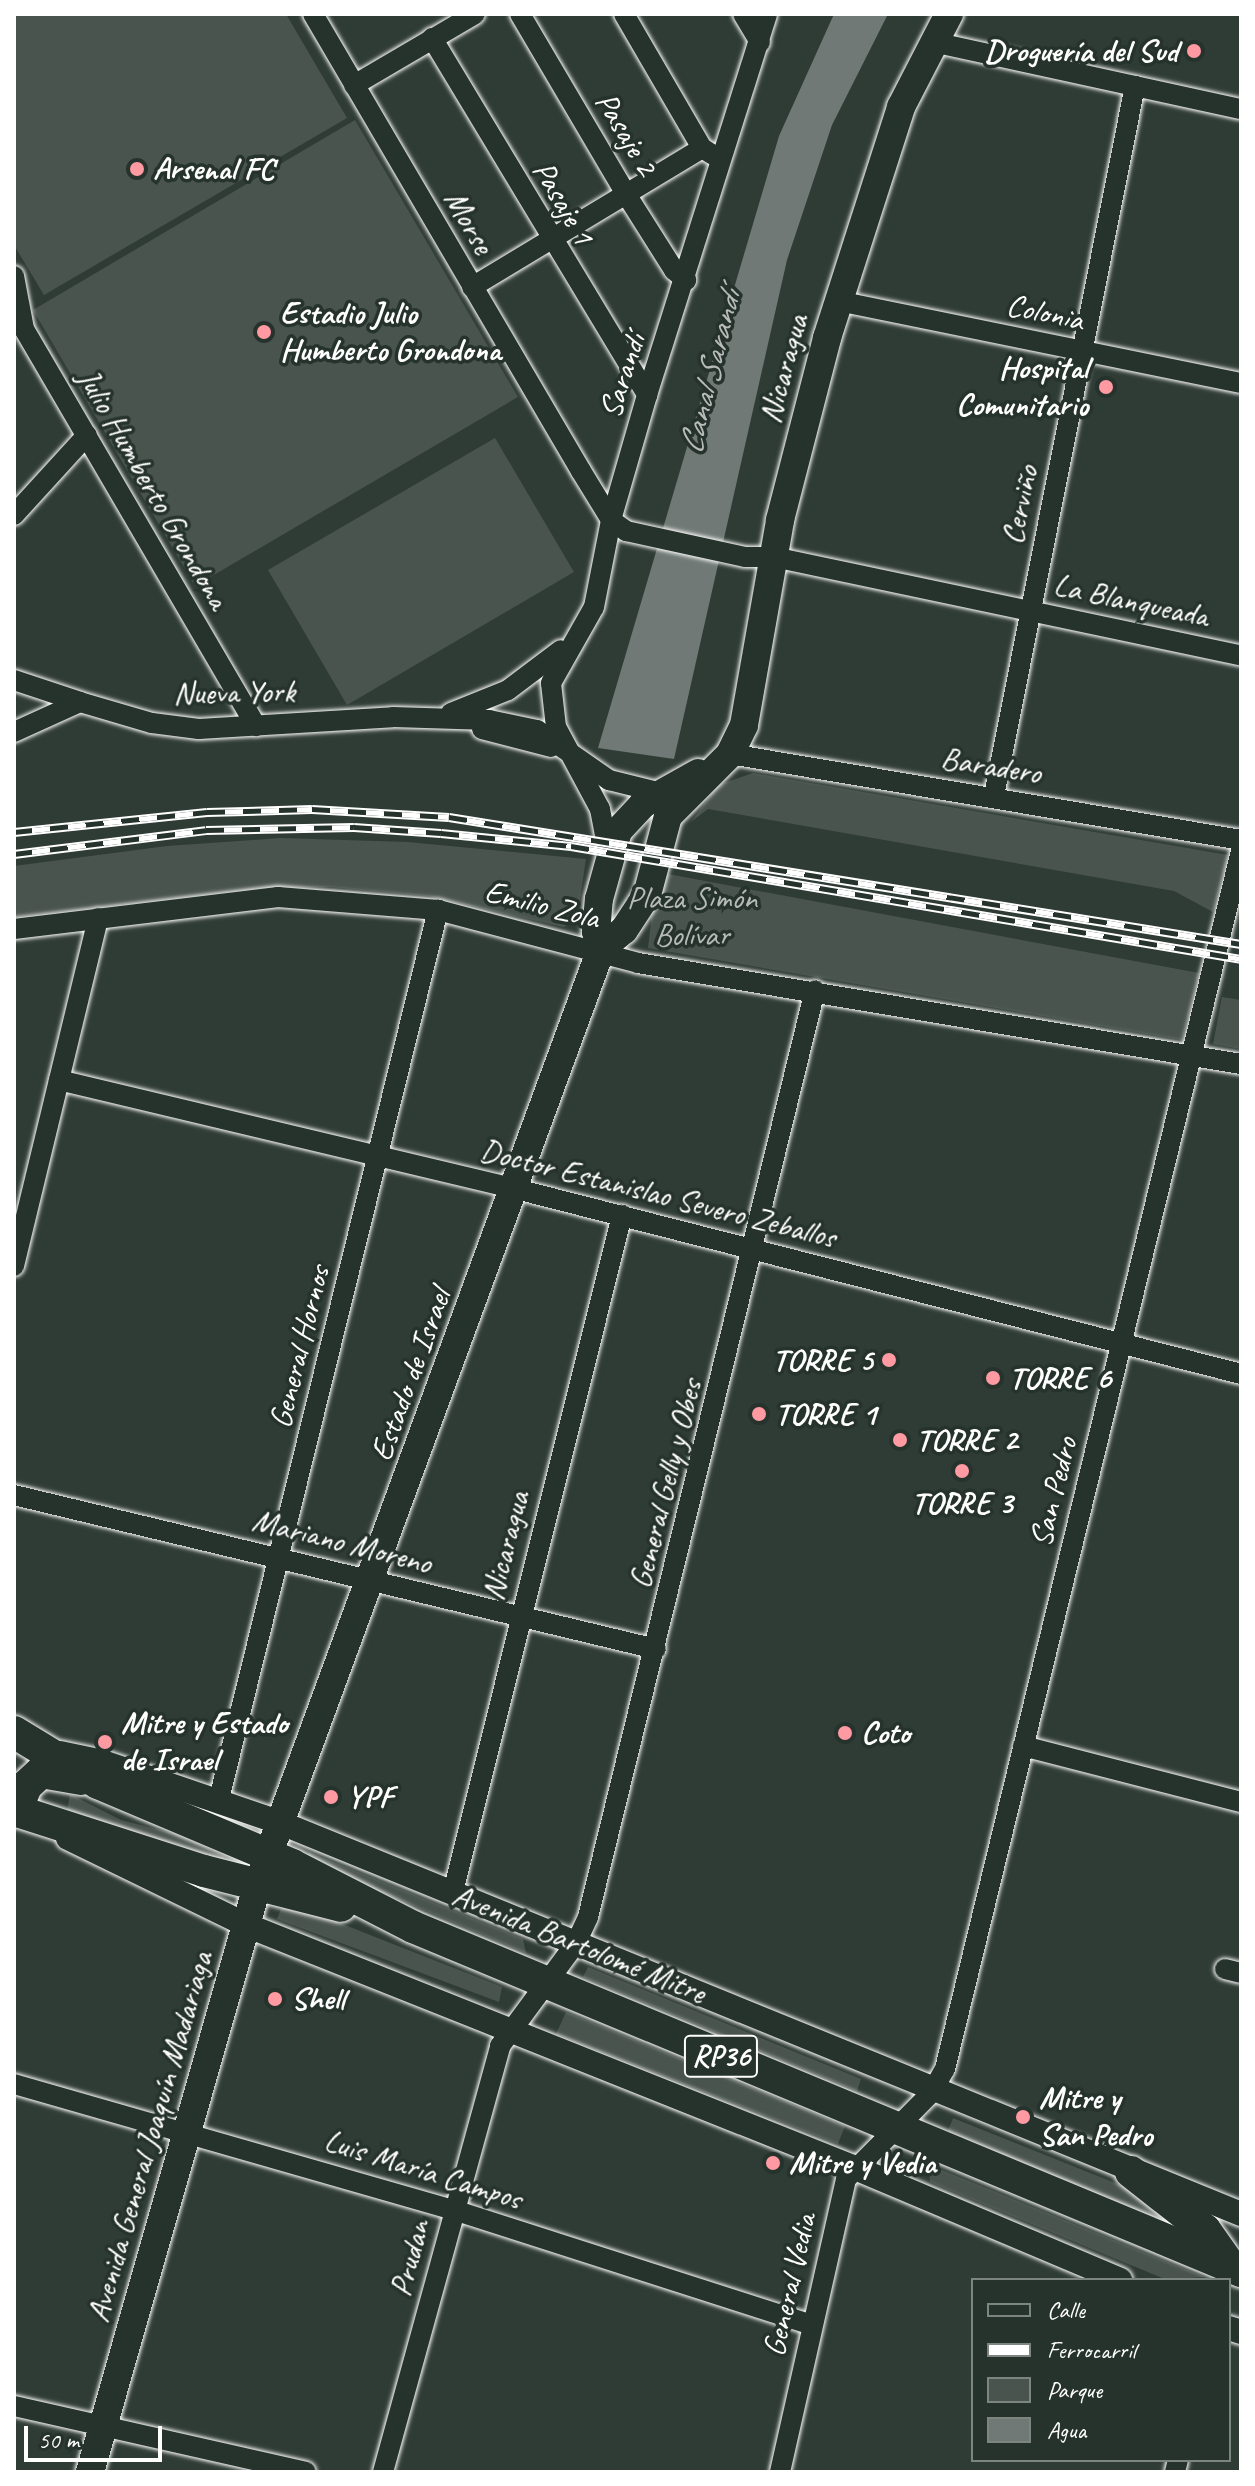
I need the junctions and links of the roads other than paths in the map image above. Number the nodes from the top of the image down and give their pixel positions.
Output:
1 (313, 14) edge
2 (475, 14) edge
3 (520, 14) edge
4 (624, 14) edge
5 (743, 14) edge
6 (767, 14) edge
7 (949, 14) edge
8 (432, 38) junction
9 (760, 42) junction
10 (933, 42) junction
11 (354, 85) junction
12 (1135, 86) junction
13 (1241, 109) edge
14 (702, 148) junction
15 (723, 161) junction
16 (626, 194) junction
17 (549, 239) junction
18 (14, 276) edge
19 (686, 280) junction
20 (472, 287) junction
21 (838, 301) junction
22 (17, 306) edge
23 (1083, 351) junction
24 (1241, 383) edge
25 (647, 395) junction
26 (87, 435) junction
27 (14, 515) edge
28 (611, 520) junction
29 (774, 557) junction
30 (1029, 610) junction
31 (572, 638) junction
32 (1241, 655) edge
33 (14, 680) edge
34 (80, 702) junction
35 (429, 717) junction
36 (256, 726) junction
37 (14, 732) edge
38 (566, 752) junction
39 (728, 756) junction
40 (658, 792) junction
41 (994, 796) junction
42 (1241, 840) edge
43 (1241, 851) edge
44 (608, 852) junction
45 (438, 910) junction
46 (98, 918) junction
47 (14, 929) edge
48 (601, 949) junction
49 (815, 990) junction
50 (1191, 1055) junction
51 (1241, 1064) edge
52 (59, 1080) junction
53 (377, 1155) junction
54 (516, 1189) junction
55 (622, 1215) junction
56 (754, 1248) junction
57 (14, 1266) edge
58 (1121, 1344) junction
59 (1241, 1374) edge
60 (14, 1495) edge
61 (280, 1556) junction
62 (372, 1581) junction
63 (524, 1617) junction
64 (656, 1649) junction
65 (14, 1732) edge
66 (1023, 1746) junction
67 (43, 1750) junction
68 (98, 1783) junction
69 (219, 1799) junction
70 (1241, 1802) edge
71 (15, 1813) edge
72 (281, 1823) junction
73 (263, 1870) junction
74 (453, 1892) junction
75 (246, 1925) junction
76 (576, 1943) junction
77 (549, 1982) junction
78 (510, 2030) junction
79 (14, 2084) edge
80 (932, 2092) junction
81 (894, 2130) junction
82 (188, 2131) junction
83 (853, 2167) junction
84 (1131, 2172) junction
85 (454, 2210) junction
86 (1241, 2214) edge
87 (1233, 2273) edge
88 (1115, 2278) edge
89 (812, 2325) junction
90 (14, 2406) edge
91 (102, 2428) junction
92 (90, 2472) edge
93 (306, 2472) edge
94 (383, 2472) edge
95 (780, 2472) edge

1 - 11 street, Morse
2 - 8 street
3 - 16 street, Pasaje 2
4 - 14 street
5 - 9 street
6 - 9 street, Sarandí
7 - 10 main road, Nicaragua
8 - 11 street
8 - 17 street, Pasaje 1
9 - 15 street, Sarandí
10 - 12 street
10 - 21 main road, Nicaragua
11 - 20 street, Morse
12 - 13 street
12 - 23 street, Cerviño
14 - 15 street
14 - 16 street
15 - 19 street, Sarandí
16 - 17 street
16 - 19 street, Pasaje 2
17 - 20 street
17 - 25 street, Pasaje 1
18 - 22 street, Julio Humberto Grondona
19 - 25 street, Sarandí
20 - 28 street, Morse
21 - 23 street, Colonia
21 - 29 main road, Nicaragua
22 - 26 street, Julio Humberto Grondona
23 - 24 street, Colonia
23 - 30 street, Cerviño
25 - 28 street, Sarandí
26 - 27 street
26 - 36 street, Julio Humberto Grondona
28 - 29 street
28 - 31 street, Sarandí
29 - 30 street, La Blanqueada
29 - 39 main road, Nicaragua
30 - 32 street, La Blanqueada
30 - 41 street, Cerviño
31 - 35 street
31 - 38 street, Sarandí
33 - 34 street, Nueva York
34 - 36 street, Nueva York
34 - 37 street
35 - 36 street, Nueva York
35 - 38 street, Nueva York
38 - 40 street, Nueva York
38 - 44 street
39 - 40 main road, Estado de Israel
39 - 41 street, Baradero
39 - 48 main road, Estado de Israel
40 - 44 main road, Estado de Israel
41 - 42 street, Baradero
43 - 50 street, San Pedro
44 - 48 main road, Estado de Israel
45 - 46 street, Emilio Zola
45 - 48 street, Emilio Zola
45 - 53 street, General Hornos
46 - 47 street, Emilio Zola
46 - 52 street
48 - 49 street, Emilio Zola
48 - 54 main road, Estado de Israel
49 - 50 street, Emilio Zola
49 - 56 street, General Gelly y Obes
50 - 51 street, Emilio Zola
50 - 58 street, San Pedro
52 - 53 street, Doctor Estanislao Severo Zeballos
52 - 57 street
53 - 54 street, Doctor Estanislao Severo Zeballos
53 - 61 street, General Hornos
54 - 55 street, Doctor Estanislao Severo Zeballos
54 - 62 main road, Estado de Israel
55 - 56 street, Doctor Estanislao Severo Zeballos
55 - 63 street, Nicaragua
56 - 58 street, Doctor Estanislao Severo Zeballos
56 - 64 street, General Gelly y Obes
58 - 59 street, Doctor Estanislao Severo Zeballos
58 - 66 street, San Pedro
60 - 61 street, Mariano Moreno
61 - 62 street, Mariano Moreno
61 - 69 street, General Hornos
62 - 63 street, Mariano Moreno
62 - 72 main road, Estado de Israel
63 - 64 street, Mariano Moreno
63 - 74 street, Nicaragua
64 - 76 street, General Gelly y Obes
65 - 67 main road, Avenida Bartolomé Mitre / RP36
66 - 70 street
66 - 80 street, San Pedro
67 - 68 main road, Avenida Bartolomé Mitre / RP36
67 - 69 street, Avenida Bartolomé Mitre
68 - 71 main road
68 - 73 main road, Avenida Bartolomé Mitre / RP36
69 - 72 street, Avenida Bartolomé Mitre
71 - 73 main road, Avenida Bartolomé Mitre / RP36
71 - 75 street
72 - 73 main road, Avenida General Joaquín Madariaga
72 - 74 street, Avenida Bartolomé Mitre
73 - 75 main road, Avenida General Joaquín Madariaga
73 - 77 main road, Avenida Bartolomé Mitre / RP36
74 - 76 street, Avenida Bartolomé Mitre
75 - 78 street
75 - 82 main road, Avenida General Joaquín Madariaga
76 - 77 street, General Gelly y Obes
76 - 80 street, Avenida Bartolomé Mitre
77 - 78 street, Prudan
77 - 81 main road, Avenida Bartolomé Mitre / RP36
78 - 83 street
78 - 85 street, Prudan
79 - 82 street, Luis María Campos
80 - 81 street, San Pedro
80 - 84 street, Avenida Bartolomé Mitre
81 - 83 street, General Vedia
81 - 87 main road, Avenida Bartolomé Mitre / RP36
82 - 85 street, Luis María Campos
82 - 91 main road, Avenida General Joaquín Madariaga
83 - 88 street
83 - 89 street, General Vedia
84 - 86 street, Avenida Bartolomé Mitre
84 - 87 main road
85 - 89 street, Luis María Campos
85 - 94 street, Prudan
89 - 95 street, General Vedia
90 - 91 street
91 - 92 main road, Avenida General Joaquín Madariaga
91 - 93 street

